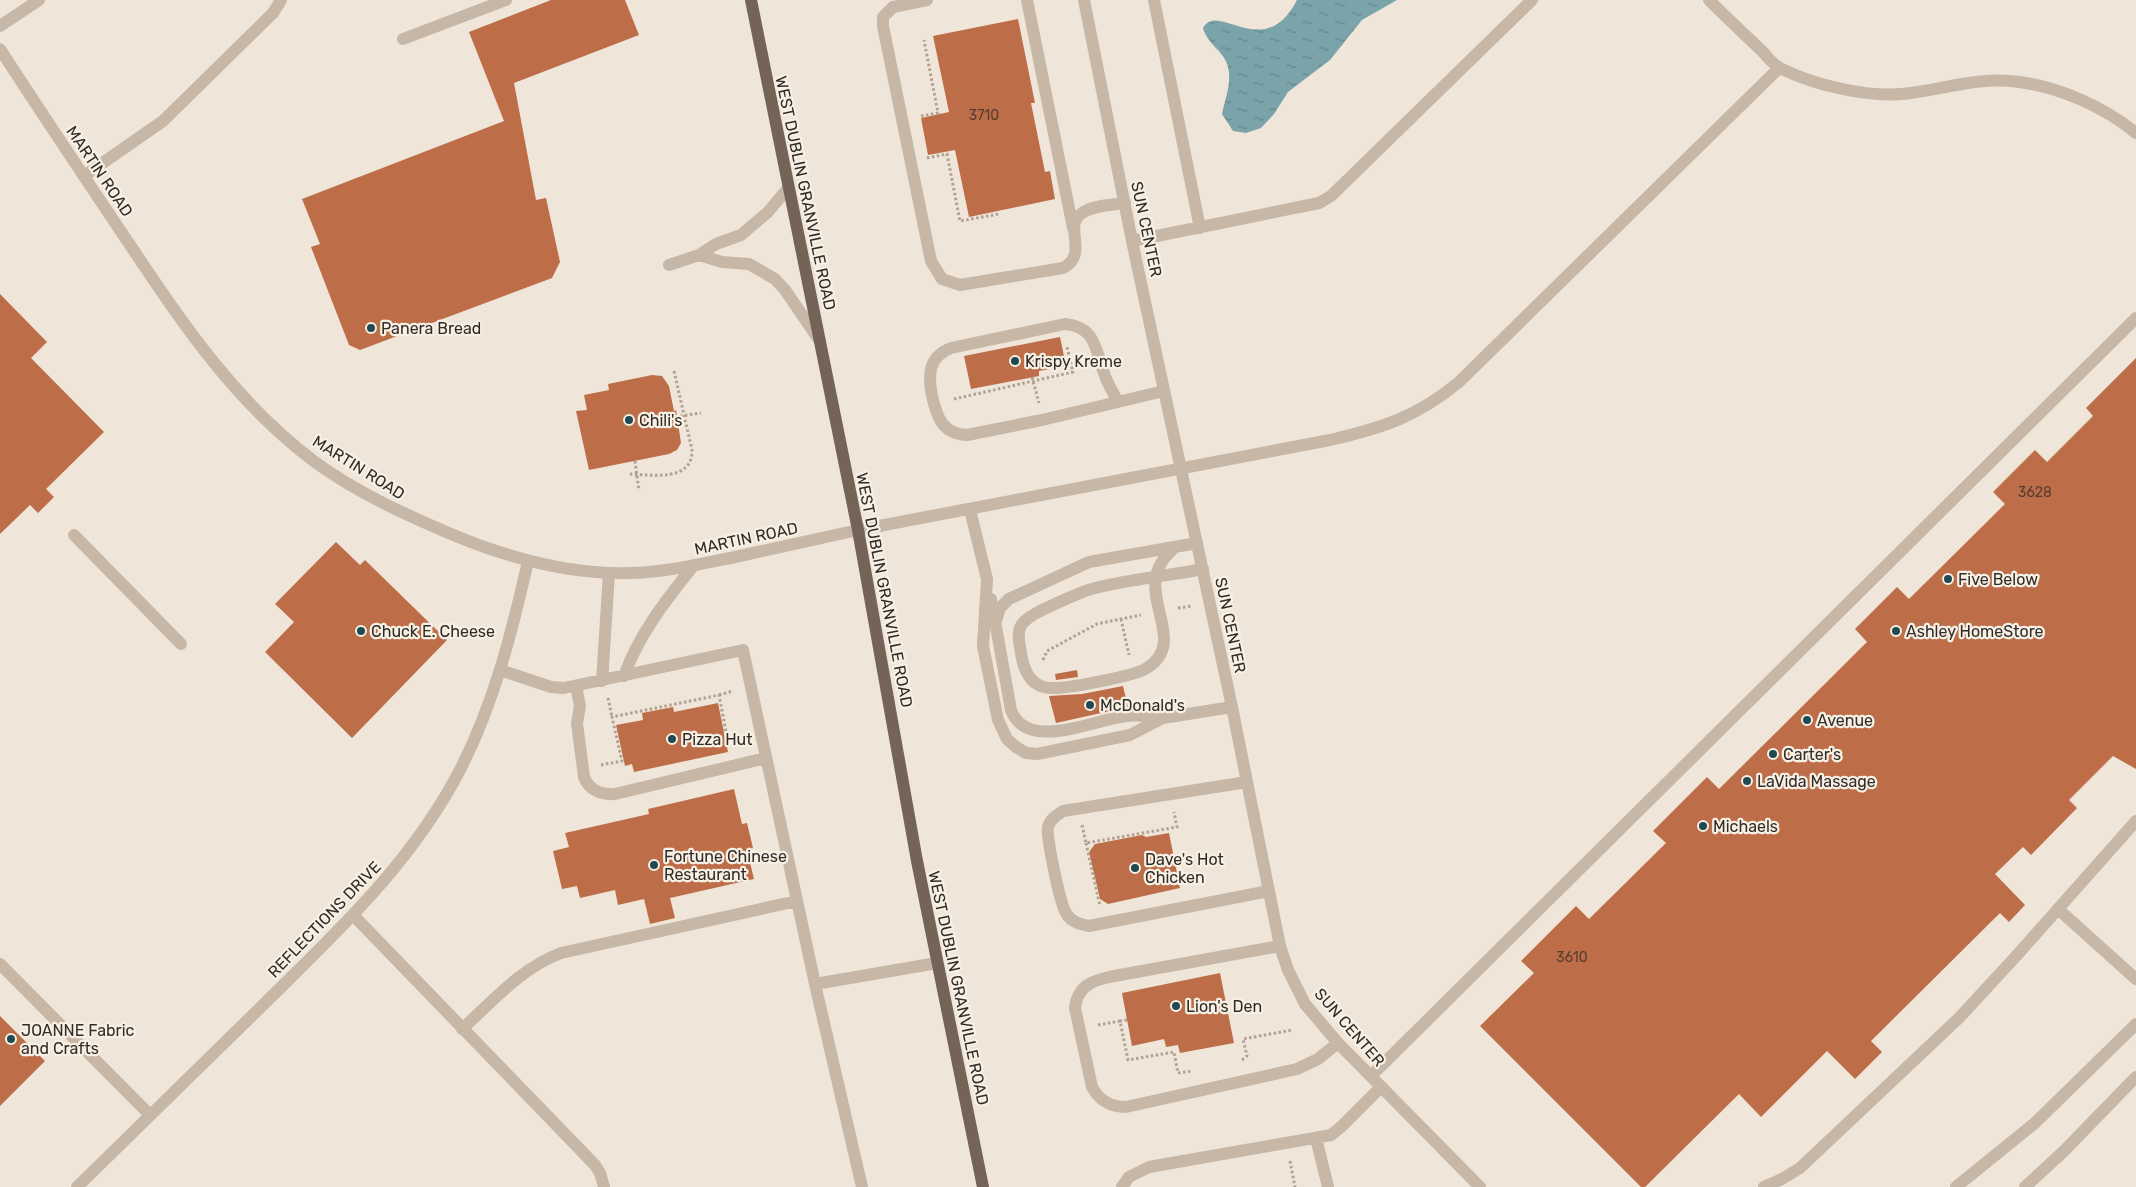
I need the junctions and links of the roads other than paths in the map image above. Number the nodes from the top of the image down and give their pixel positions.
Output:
1 (40, 0) edge
2 (281, 0) edge
3 (506, 0) edge
4 (751, 0) edge
5 (927, 0) edge
6 (1027, 0) edge
7 (1084, 0) edge
8 (1154, 0) edge
9 (1532, 0) edge
10 (1709, 0) edge
11 (0, 26) edge
12 (403, 39) dead end
13 (0, 49) edge
14 (1779, 68) junction
15 (2136, 133) edge
16 (84, 176) junction
17 (788, 188) junction
18 (1125, 203) junction
19 (1200, 228) junction
20 (1074, 233) junction
21 (1132, 241) junction
22 (700, 255) junction
23 (669, 265) dead end
24 (2136, 318) edge
25 (820, 342) junction
26 (1164, 391) junction
27 (1118, 402) junction
28 (1181, 470) junction
29 (970, 510) junction
30 (858, 530) junction
31 (74, 535) dead end
32 (1197, 543) junction
33 (1176, 547) junction
34 (528, 561) junction
35 (694, 565) junction
36 (1203, 569) junction
37 (609, 573) junction
38 (1155, 578) junction
39 (987, 579) junction
40 (996, 625) junction
41 (181, 644) dead end
42 (500, 670) junction
43 (624, 676) junction
44 (602, 681) junction
45 (576, 686) junction
46 (1232, 707) junction
47 (1163, 718) junction
48 (766, 758) junction
49 (1247, 782) junction
50 (2136, 821) edge
51 (1269, 891) junction
52 (797, 901) junction
53 (2058, 910) junction
54 (354, 916) junction
55 (1280, 946) junction
56 (937, 963) junction
57 (0, 964) edge
58 (2136, 979) edge
59 (815, 984) junction
60 (2136, 1024) edge
61 (462, 1029) junction
62 (1338, 1043) junction
63 (1371, 1076) junction
64 (2136, 1077) edge
65 (1381, 1087) junction
66 (150, 1115) junction
67 (1316, 1138) junction
68 (77, 1187) edge
69 (604, 1187) edge
70 (862, 1187) edge
71 (983, 1187) edge
72 (1122, 1187) edge
73 (1328, 1187) edge
74 (1480, 1187) edge
75 (1764, 1187) edge
76 (1956, 1187) edge
77 (2025, 1187) edge

1 - 11 street
2 - 16 street
3 - 12 street
4 - 17 main road, WEST DUBLIN GRANVILLE ROAD
5 - 20 street
6 - 20 street
7 - 18 street, SUN CENTER
8 - 19 street
9 - 19 street
10 - 14 street
13 - 16 street, MARTIN ROAD
14 - 15 street
14 - 28 street, MARTIN ROAD
16 - 34 street, MARTIN ROAD
17 - 22 street
17 - 25 main road, WEST DUBLIN GRANVILLE ROAD
18 - 20 street
18 - 21 street, SUN CENTER
19 - 21 street
21 - 26 street, SUN CENTER
22 - 23 street
22 - 25 street
24 - 63 street
25 - 30 main road, WEST DUBLIN GRANVILLE ROAD
26 - 27 street
26 - 28 street, SUN CENTER
27 - 27 street
28 - 29 street, MARTIN ROAD
28 - 32 street, SUN CENTER
29 - 30 street, MARTIN ROAD
29 - 39 street
30 - 35 street, MARTIN ROAD
30 - 56 main road, WEST DUBLIN GRANVILLE ROAD
31 - 41 street
32 - 33 street
32 - 36 street, SUN CENTER
33 - 38 street
33 - 40 street
34 - 37 street, MARTIN ROAD
34 - 42 street, REFLECTIONS DRIVE
35 - 37 street, MARTIN ROAD
35 - 43 street
36 - 38 street
36 - 46 street, SUN CENTER
37 - 44 street
38 - 38 street
39 - 40 street
39 - 47 street
40 - 47 street
42 - 45 street
42 - 54 street, REFLECTIONS DRIVE
43 - 44 street
43 - 48 street
44 - 45 street
45 - 48 street
46 - 47 street
46 - 49 street, SUN CENTER
48 - 52 street
49 - 51 street, SUN CENTER
49 - 51 street
50 - 53 street
51 - 55 street, SUN CENTER
52 - 59 street
52 - 61 street
53 - 58 street
53 - 75 street
54 - 61 street
54 - 66 street, REFLECTIONS DRIVE
55 - 62 street, SUN CENTER
55 - 62 street
56 - 59 street
56 - 71 main road, WEST DUBLIN GRANVILLE ROAD
57 - 66 street
59 - 70 street
60 - 76 street
61 - 69 street
62 - 63 street, SUN CENTER
63 - 65 street, SUN CENTER
64 - 77 street
65 - 67 street
65 - 74 street, SUN CENTER
66 - 68 street, REFLECTIONS DRIVE
67 - 72 street
67 - 73 street

